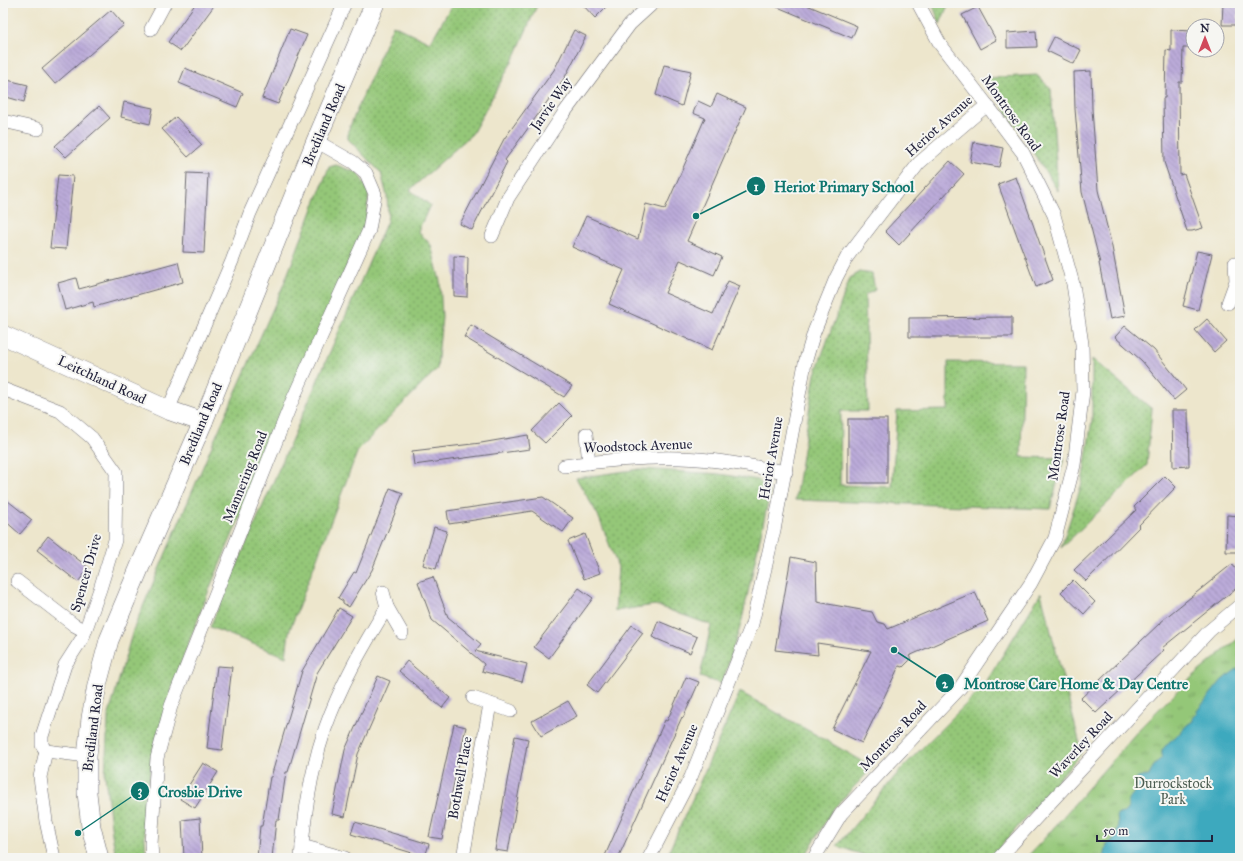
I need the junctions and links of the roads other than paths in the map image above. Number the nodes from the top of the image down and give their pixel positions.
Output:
1 (165, 3) edge
2 (345, 3) edge
3 (375, 3) edge
4 (653, 3) edge
5 (918, 3) edge
6 (152, 29) dead end
7 (987, 105) junction
8 (3, 122) edge
9 (38, 129) dead end
10 (316, 141) junction
11 (492, 236) dead end
12 (1235, 264) dead end
13 (1238, 284) edge
14 (1228, 303) dead end
15 (3, 334) edge
16 (3, 389) edge
17 (168, 410) junction
18 (203, 422) junction
19 (586, 434) dead end
20 (589, 463) junction
21 (564, 466) dead end
22 (786, 472) junction
23 (17, 581) dead end
24 (383, 592) dead end
25 (1240, 605) edge
26 (387, 607) junction
27 (85, 631) junction
28 (402, 633) dead end
29 (473, 698) dead end
30 (490, 704) junction
31 (511, 711) dead end
32 (46, 751) junction
33 (87, 756) junction
34 (301, 852) edge
35 (54, 858) edge
36 (99, 858) edge
37 (152, 858) edge
38 (345, 858) edge
39 (463, 858) edge
40 (649, 858) edge
41 (814, 858) edge
42 (998, 858) edge

1 - 6 street
2 - 17 street
3 - 10 street, Brediland Road
4 - 11 street, Jarvie Way
5 - 7 street, Montrose Road
7 - 22 street, Heriot Avenue
7 - 41 street, Montrose Road
8 - 9 street
10 - 18 street, Brediland Road
10 - 37 street, Mannering Road
12 - 13 street
13 - 14 street
15 - 17 street, Leitchland Road
16 - 27 street, Spencer Drive
17 - 18 street, Leitchland Road
18 - 33 street, Brediland Road
19 - 20 street
20 - 21 street, Woodstock Avenue
20 - 22 street, Woodstock Avenue
22 - 40 street, Heriot Avenue
23 - 27 street
24 - 26 street
25 - 42 street, Waverley Road
26 - 28 street
26 - 34 street
27 - 32 street, Spencer Drive
29 - 30 street
30 - 31 street
30 - 39 street, Bothwell Place
32 - 33 street
32 - 35 street
33 - 36 street, Brediland Road
34 - 38 street

